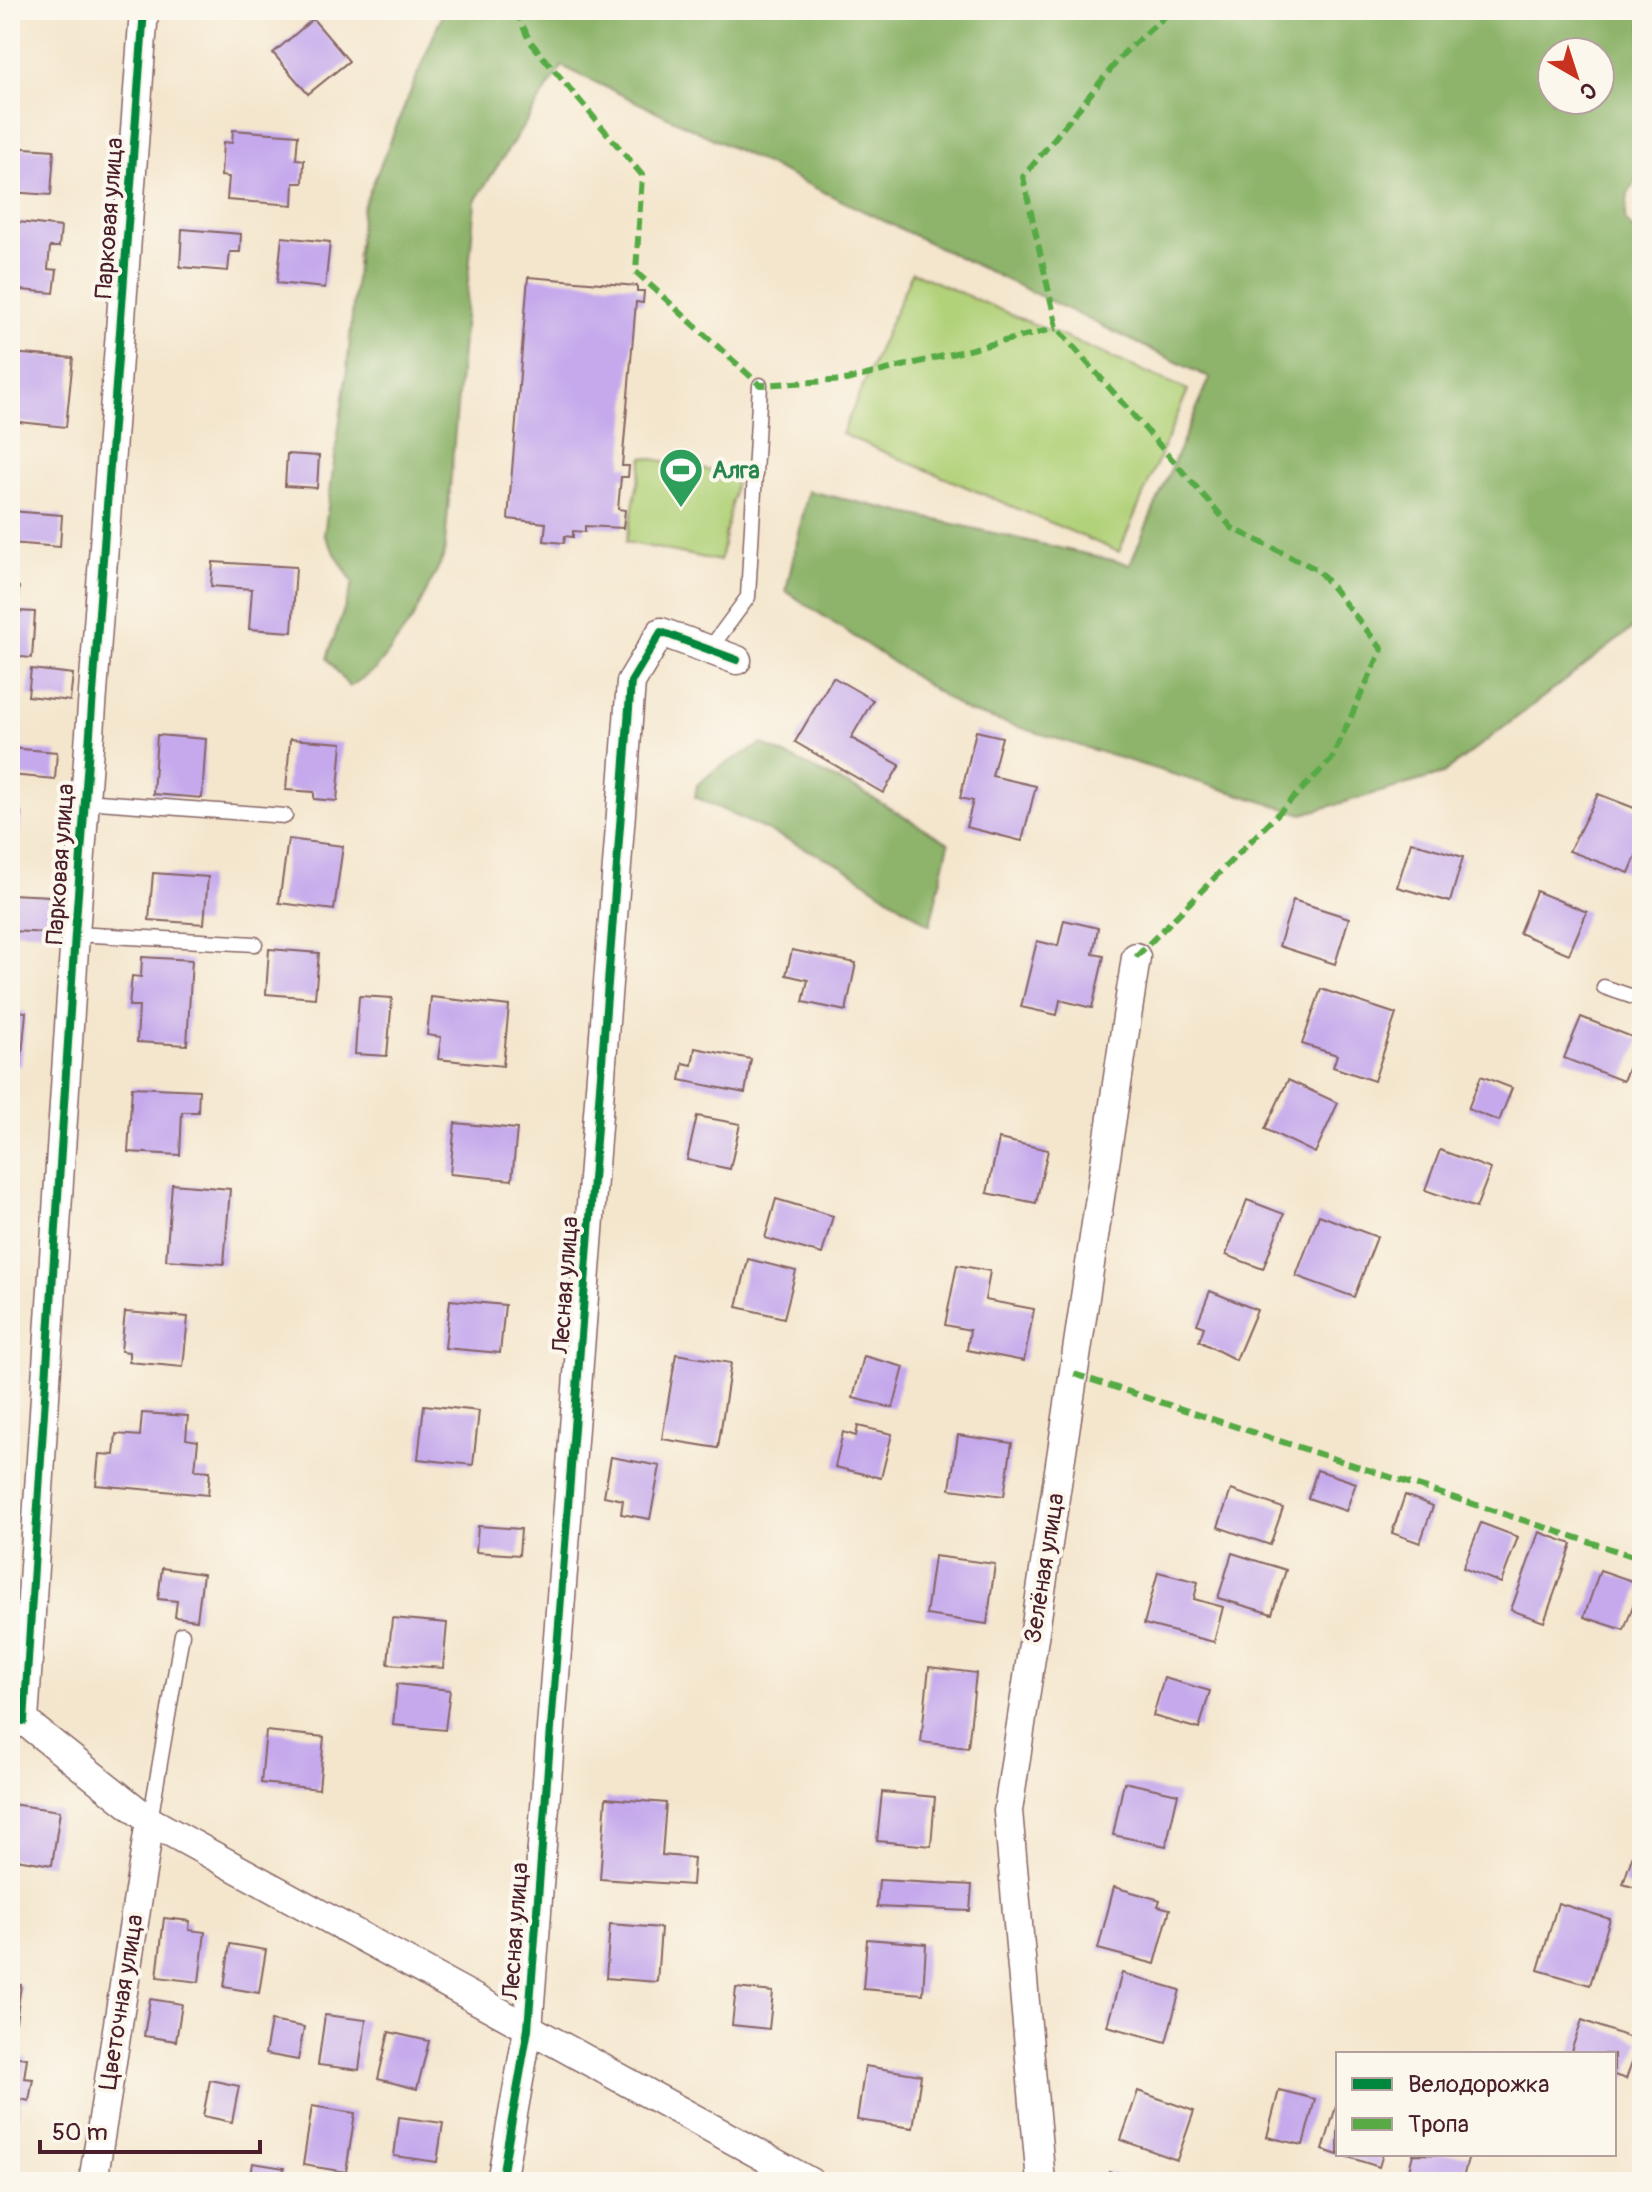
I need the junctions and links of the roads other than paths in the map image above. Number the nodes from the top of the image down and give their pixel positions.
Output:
1 (144, 10) edge
2 (760, 385) dead end
3 (709, 650) junction
4 (737, 660) dead end
5 (85, 801) junction
6 (285, 816) dead end
7 (75, 934) junction
8 (255, 944) dead end
9 (1136, 957) dead end
10 (1604, 987) dead end
11 (1642, 1000) edge
12 (182, 1634) dead end
13 (17, 1719) edge
14 (150, 1821) junction
15 (528, 2029) junction
16 (93, 2182) edge
17 (501, 2182) edge
18 (810, 2182) edge
19 (1041, 2182) edge

1 - 5 street, Парковая улица
2 - 3 lane
3 - 4 street, Лесная улица
3 - 15 street, Лесная улица
5 - 6 lane
5 - 7 street, Парковая улица
7 - 8 lane
7 - 13 street, Парковая улица
9 - 19 street, Зелёная улица
10 - 11 lane
12 - 14 lane
13 - 14 street
14 - 15 street
14 - 16 street, Цветочная улица
15 - 17 street
15 - 18 street

